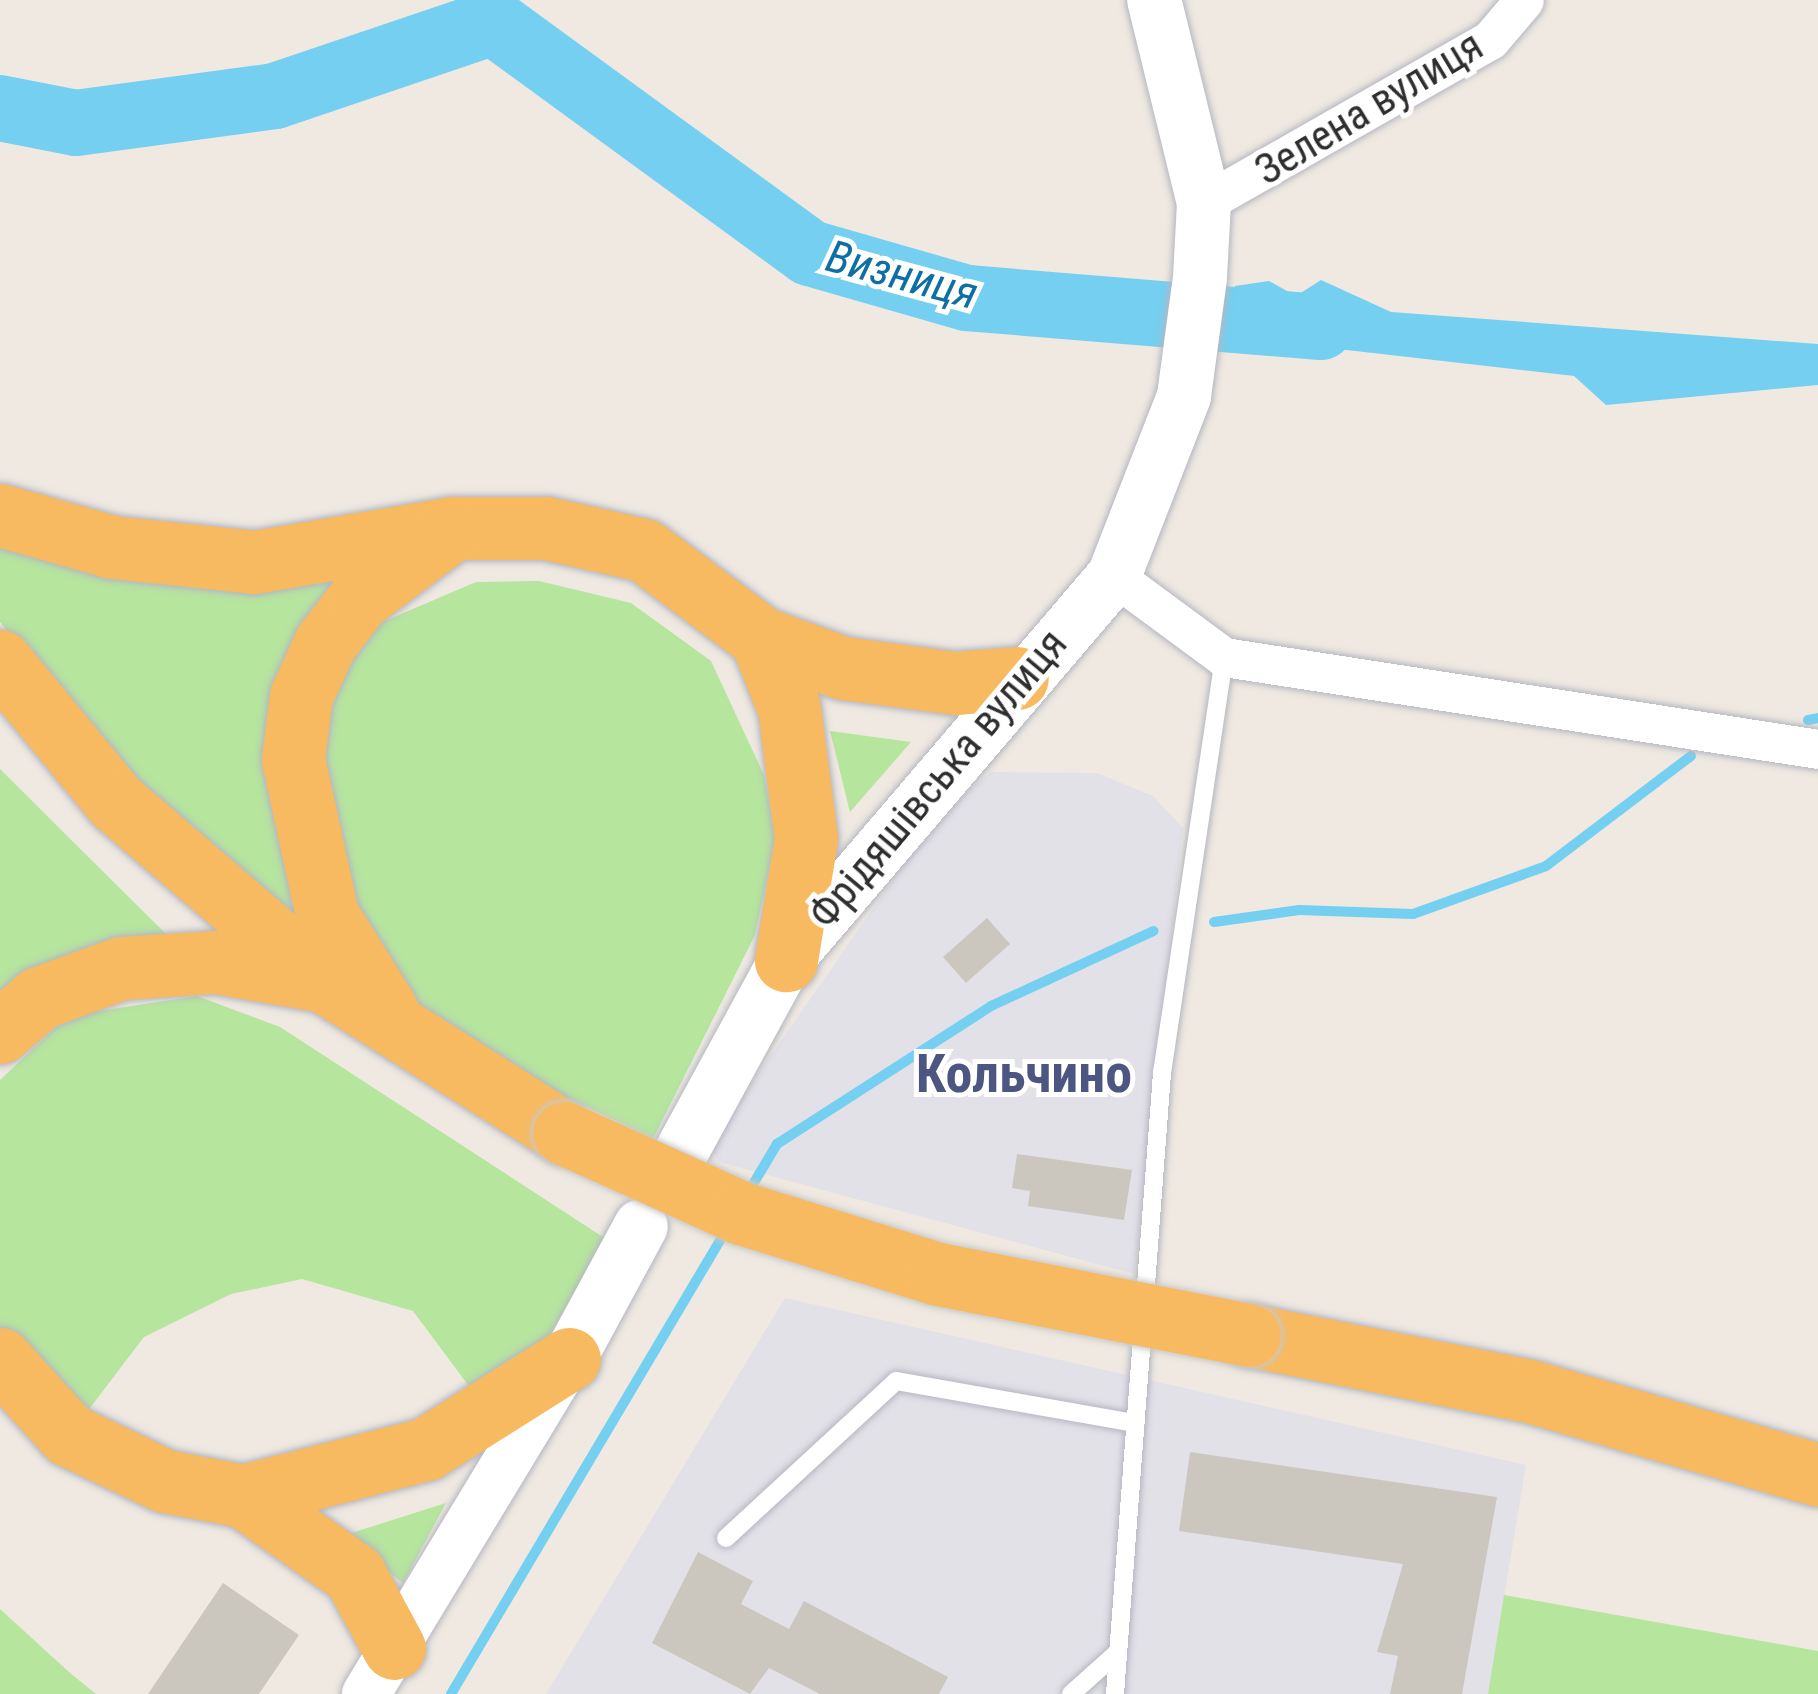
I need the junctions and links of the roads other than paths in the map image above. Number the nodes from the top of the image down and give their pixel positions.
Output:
1 (1154, 0) edge
2 (1524, 0) edge
3 (1204, 203) junction
4 (0, 515) edge
5 (453, 528) junction
6 (1114, 575) junction
7 (761, 638) junction
8 (1224, 657) junction
9 (0, 661) edge
10 (1017, 678) junction
11 (1818, 749) edge
12 (786, 959) junction
13 (324, 980) junction
14 (0, 1032) edge
15 (404, 1038) junction
16 (678, 1158) dead end
17 (641, 1226) dead end
18 (0, 1359) edge
19 (569, 1359) junction
20 (1135, 1423) junction
21 (1818, 1475) edge
22 (248, 1477) junction
23 (726, 1538) dead end
24 (1118, 1652) junction
25 (380, 1671) edge
26 (1070, 1694) edge
27 (1115, 1694) edge

1 - 3 main road, Фрідяшівська вулиця
2 - 3 street, Зелена вулиця
3 - 6 main road, Фрідяшівська вулиця
4 - 5 highway
5 - 7 highway
5 - 15 highway
6 - 8 street
6 - 10 main road, Фрідяшівська вулиця
7 - 10 highway
7 - 12 highway
8 - 11 street
8 - 20 lane
9 - 13 highway
10 - 12 main road, Фрідяшівська вулиця
12 - 16 main road, Фрідяшівська вулиця
13 - 14 highway
13 - 15 highway
15 - 21 highway, bridge
17 - 19 main road
18 - 22 highway
19 - 22 highway
19 - 25 street
20 - 23 lane
20 - 24 lane
22 - 25 highway
24 - 26 lane
24 - 27 lane

